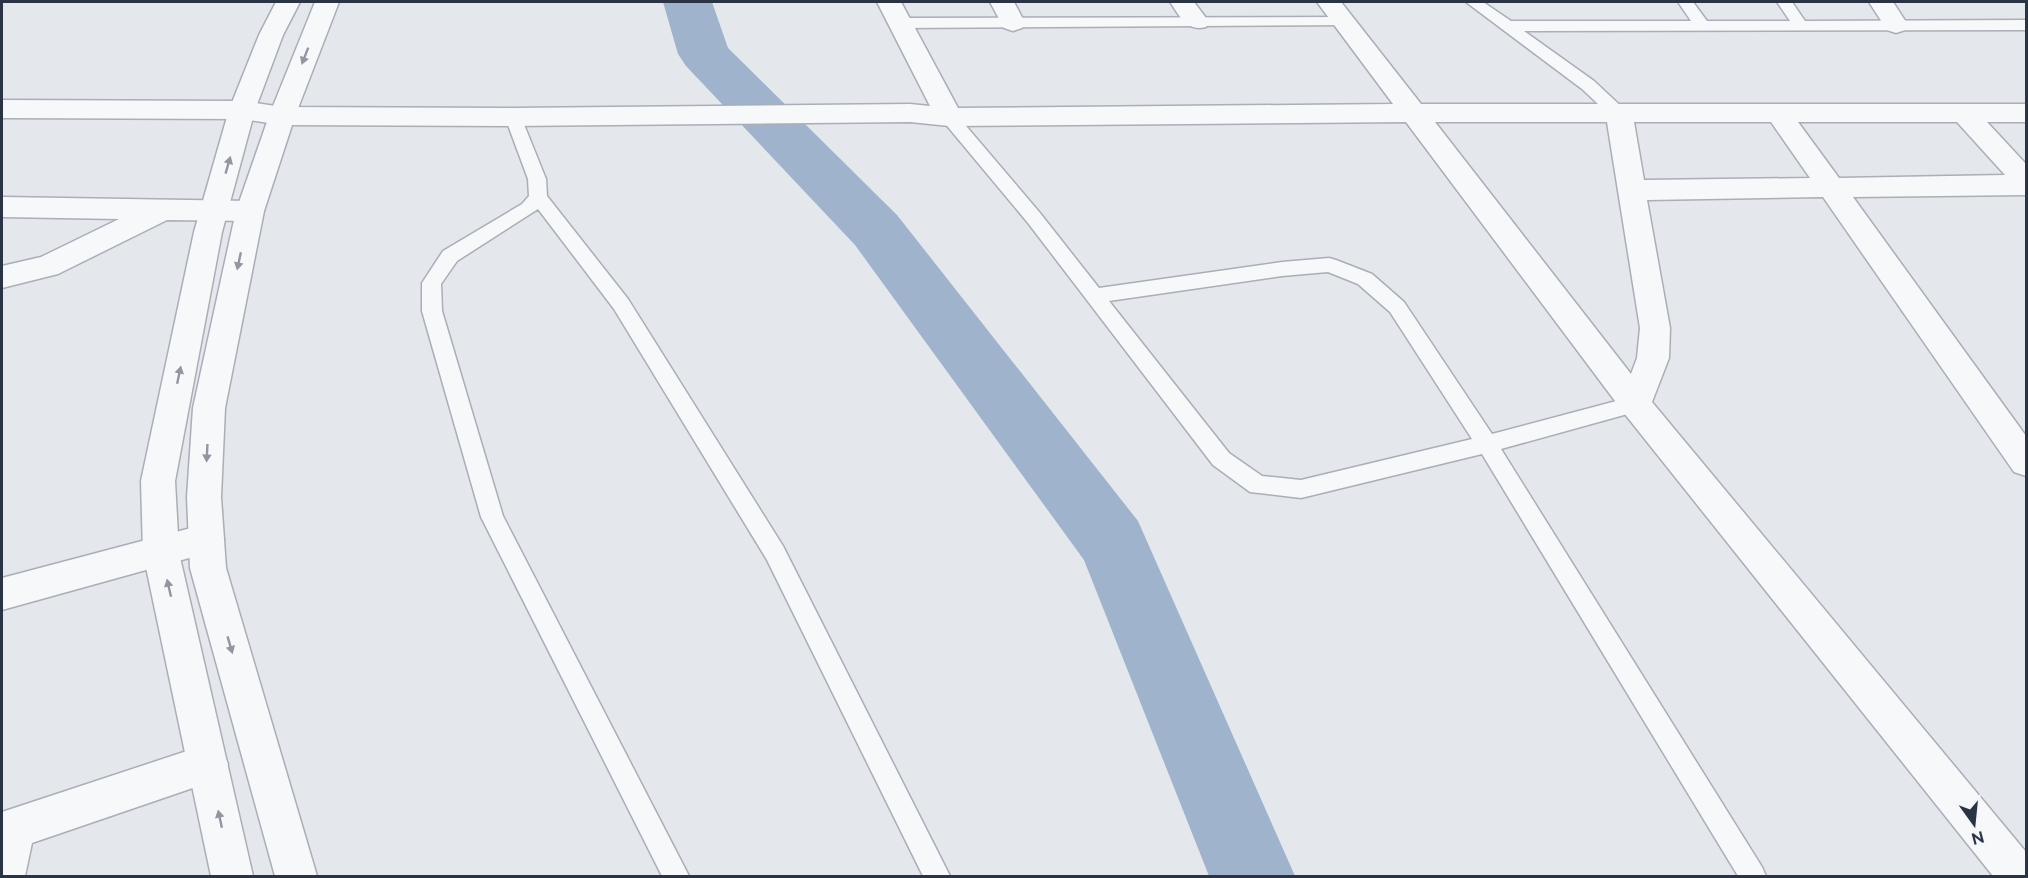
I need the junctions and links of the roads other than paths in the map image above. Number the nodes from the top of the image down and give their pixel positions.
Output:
1 (288, 2) edge
2 (327, 2) edge
3 (1002, 2) edge
4 (1182, 2) edge
5 (1474, 2) edge
6 (1685, 2) edge
7 (1785, 2) edge
8 (1881, 2) edge
9 (1336, 12) edge
10 (895, 13) edge
11 (1197, 22) junction
12 (1013, 23) junction
13 (1896, 25) junction
14 (2026, 25) edge
15 (1510, 26) junction
16 (1801, 26) junction
17 (1703, 27) junction
18 (2, 109) edge
19 (242, 110) junction
20 (1413, 113) junction
21 (2026, 113) edge
22 (1619, 114) junction
23 (1779, 114) junction
24 (1965, 114) junction
25 (282, 116) junction
26 (513, 117) junction
27 (949, 117) junction
28 (2026, 183) edge
29 (1832, 189) junction
30 (1632, 190) junction
31 (538, 197) junction
32 (2, 207) edge
33 (164, 210) junction
34 (214, 211) junction
35 (250, 211) junction
36 (2, 277) edge
37 (1094, 296) junction
38 (1635, 404) junction
39 (1487, 444) junction
40 (2026, 462) edge
41 (206, 538) junction
42 (161, 553) junction
43 (2, 594) edge
44 (208, 764) junction
45 (8, 830) edge
46 (4, 876) edge
47 (232, 876) edge
48 (296, 876) edge
49 (676, 876) edge
50 (937, 876) edge
51 (1753, 876) edge
52 (2019, 876) edge

1 - 19 street
2 -> 25 street
3 - 12 street
4 - 11 street
5 - 15 lane
6 - 17 lane
7 - 16 lane
8 - 13 street
9 - 11 lane
9 - 20 street
10 - 12 lane
10 - 27 street
11 - 12 lane
13 - 14 lane
13 - 16 lane
15 - 17 lane
15 - 22 lane
16 - 17 lane
18 - 19 street
19 - 25 street
34 -> 19 street
20 - 22 street
20 - 27 street
20 - 38 street
21 - 24 street
22 - 23 street
22 - 30 street
23 - 24 street
23 - 29 street
24 - 28 street
25 - 26 street
25 - 35 street
26 - 27 street
26 - 31 lane
27 - 37 lane
28 - 29 street
29 - 30 street
29 - 40 street
30 - 38 street
31 - 49 lane
31 - 50 lane
32 - 33 street
33 - 34 street
33 - 36 street
34 - 35 street
42 -> 34 street
35 -> 41 street
37 - 39 lane
37 - 39 lane
38 - 39 lane
38 - 52 street
39 - 51 lane
41 - 42 street
41 -> 48 street
42 - 43 street
44 -> 42 street
44 - 45 street
47 -> 44 street
45 - 46 street

